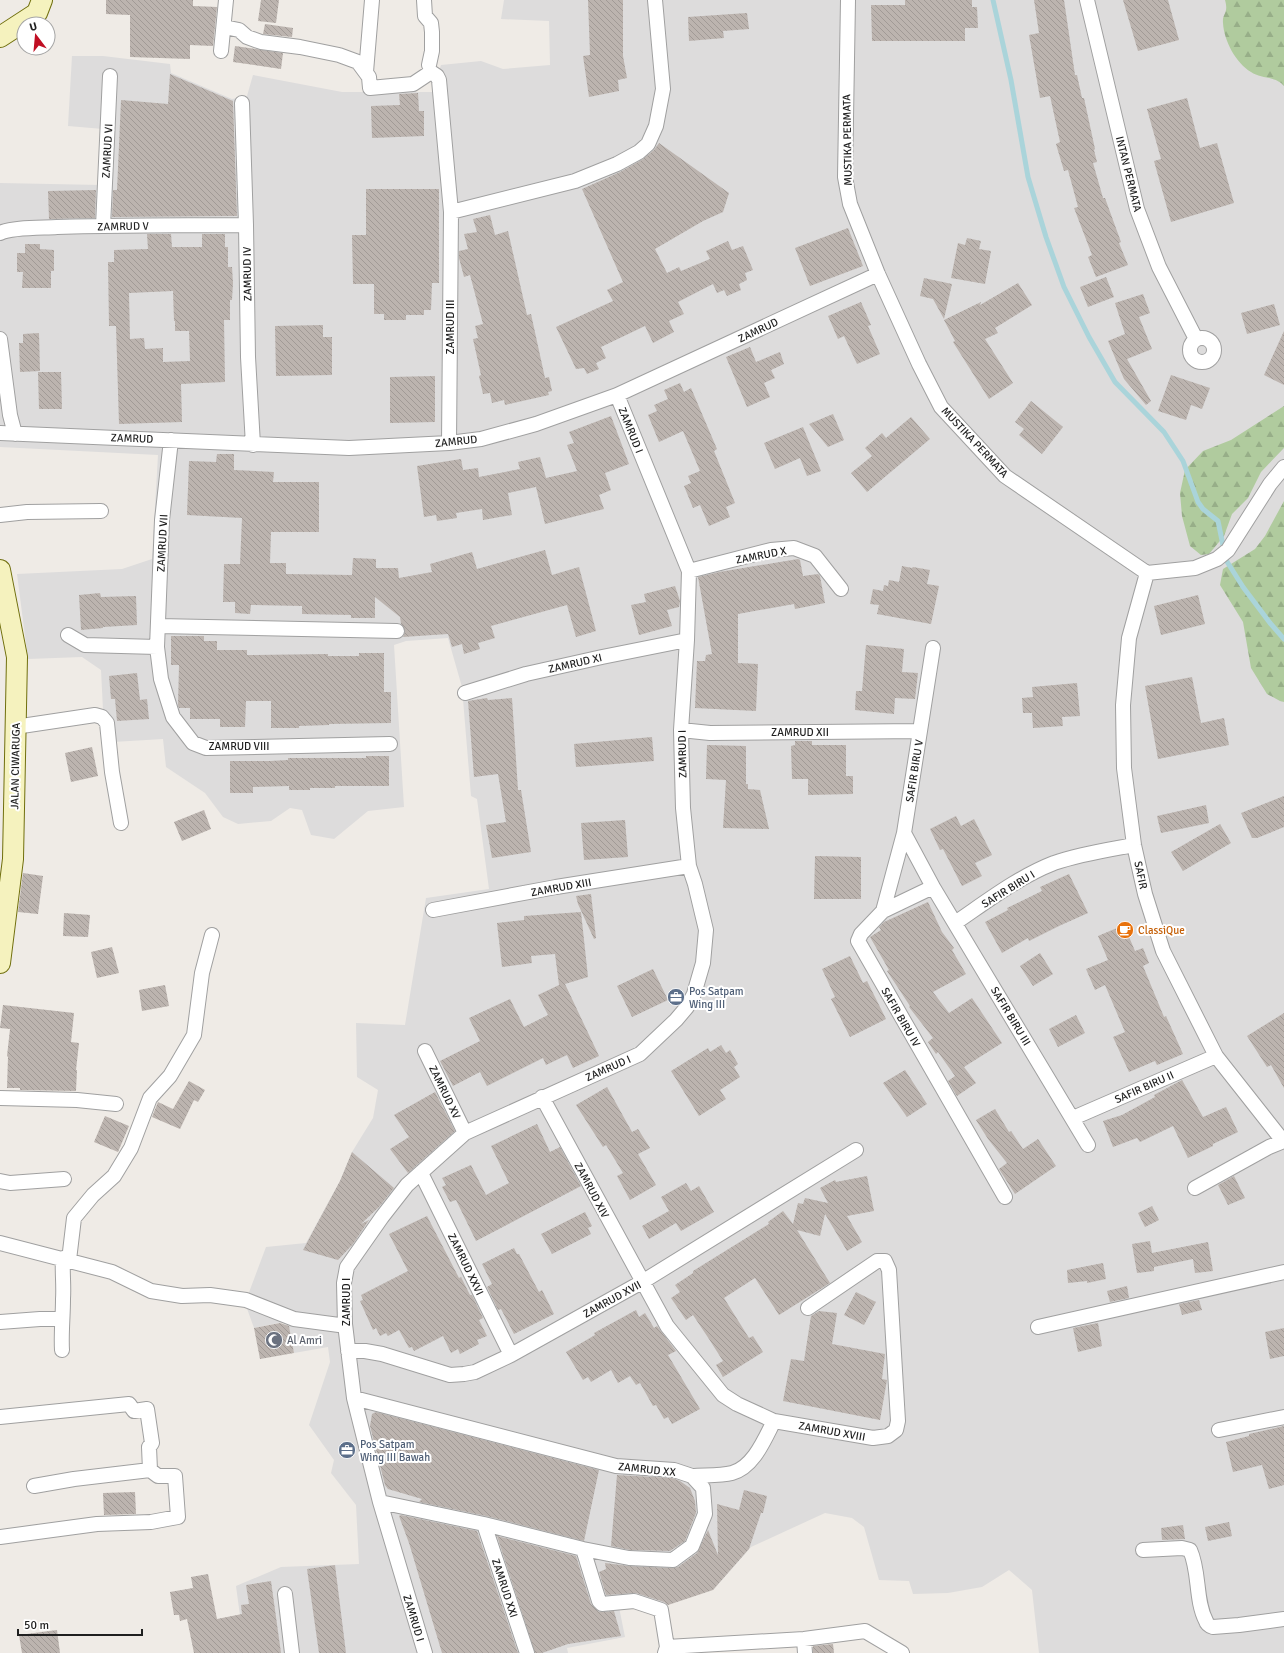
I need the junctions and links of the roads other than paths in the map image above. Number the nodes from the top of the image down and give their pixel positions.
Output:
1 (42, 0) edge
2 (226, 0) edge
3 (372, 0) edge
4 (424, 0) edge
5 (655, 0) edge
6 (848, 0) edge
7 (1087, 0) edge
8 (224, 27) junction
9 (0, 37) edge
10 (221, 51) dead end
11 (429, 65) dead end
12 (366, 72) junction
13 (110, 76) dead end
14 (242, 103) dead end
15 (450, 212) junction
16 (246, 225) junction
17 (103, 226) junction
18 (0, 233) edge
19 (878, 274) junction
20 (0, 339) edge
21 (1196, 339) dead end
22 (618, 395) junction
23 (0, 434) edge
24 (15, 434) junction
25 (171, 440) junction
26 (449, 443) junction
27 (253, 445) junction
28 (1284, 467) edge
29 (101, 511) dead end
30 (0, 515) edge
31 (0, 570) edge
32 (688, 571) junction
33 (1147, 573) junction
34 (841, 589) dead end
35 (158, 626) junction
36 (397, 631) dead end
37 (68, 634) dead end
38 (687, 640) junction
39 (158, 647) junction
40 (933, 648) dead end
41 (465, 693) dead end
42 (15, 727) junction
43 (681, 730) junction
44 (920, 731) junction
45 (390, 744) dead end
46 (121, 823) dead end
47 (904, 833) junction
48 (1134, 845) junction
49 (689, 866) junction
50 (932, 888) junction
51 (433, 910) dead end
52 (883, 911) junction
53 (955, 924) junction
54 (212, 935) dead end
55 (0, 963) edge
56 (426, 1052) dead end
57 (1216, 1056) junction
58 (542, 1097) junction
59 (0, 1098) edge
60 (116, 1104) dead end
61 (1073, 1118) junction
62 (465, 1133) junction
63 (1283, 1141) edge
64 (1088, 1145) dead end
65 (856, 1150) dead end
66 (421, 1173) junction
67 (64, 1179) dead end
68 (0, 1181) edge
69 (1195, 1188) dead end
70 (1005, 1197) dead end
71 (0, 1243) edge
72 (66, 1259) junction
73 (1284, 1272) edge
74 (642, 1282) junction
75 (808, 1308) dead end
76 (62, 1319) junction
77 (0, 1322) edge
78 (345, 1324) junction
79 (1038, 1327) dead end
80 (62, 1350) dead end
81 (348, 1351) junction
82 (511, 1355) junction
83 (354, 1398) junction
84 (1284, 1416) edge
85 (0, 1417) edge
86 (774, 1421) junction
87 (1219, 1430) dead end
88 (150, 1470) junction
89 (692, 1476) junction
90 (34, 1486) dead end
91 (380, 1502) junction
92 (484, 1524) junction
93 (0, 1537) edge
94 (583, 1549) junction
95 (1143, 1550) dead end
96 (285, 1594) dead end
97 (1284, 1618) edge
98 (804, 1639) junction
99 (666, 1650) edge
100 (292, 1653) edge
101 (425, 1653) edge
102 (527, 1653) edge
103 (805, 1653) edge
104 (902, 1653) edge

1 - 9 street
2 - 8 street
3 - 12 street
4 - 11 street
5 - 15 street
6 - 19 street, MUSTIKA PERMATA
7 - 21 street, INTAN PERMATA
8 - 10 street
8 - 12 street
12 - 15 street, ZAMRUD III
13 - 17 street, ZAMRUD VI
14 - 16 street, ZAMRUD IV
15 - 26 street, ZAMRUD III
16 - 17 street, ZAMRUD V
16 - 27 street, ZAMRUD IV
17 - 18 street, ZAMRUD V
19 - 22 street, ZAMRUD
19 - 33 street, MUSTIKA PERMATA
20 - 24 street
22 - 26 street, ZAMRUD
22 - 32 street, ZAMRUD I
23 - 24 street, ZAMRUD
24 - 25 street, ZAMRUD
25 - 27 street, ZAMRUD
25 - 35 street, ZAMRUD VII
26 - 27 street, ZAMRUD
28 - 33 street
29 - 30 street
31 - 42 street, JALAN CIWARUGA
32 - 34 street, ZAMRUD X
32 - 38 street, ZAMRUD I
33 - 48 street, SAFIR
35 - 36 street
35 - 39 street, ZAMRUD VII
37 - 39 street
38 - 41 street, ZAMRUD XI
38 - 43 street, ZAMRUD I
39 - 45 street, ZAMRUD VIII
40 - 44 street, SAFIR BIRU V
42 - 46 street
42 - 55 street, JALAN CIWARUGA
43 - 44 street, ZAMRUD XII
43 - 49 street, ZAMRUD I
44 - 47 street, SAFIR BIRU V
47 - 50 street
47 - 52 street, SAFIR BIRU IV
48 - 53 street, SAFIR BIRU I
48 - 57 street, SAFIR
49 - 51 street, ZAMRUD XIII
49 - 58 street, ZAMRUD I
50 - 52 street
50 - 53 street, SAFIR BIRU III
52 - 70 street, SAFIR BIRU IV
53 - 61 street, SAFIR BIRU III
54 - 72 street
56 - 62 street, ZAMRUD XV
57 - 61 street, SAFIR BIRU II
57 - 63 street, SAFIR
58 - 62 street, ZAMRUD I
58 - 74 street, ZAMRUD XIV
59 - 60 street
61 - 64 street, SAFIR BIRU III
62 - 66 street, ZAMRUD I
63 - 69 street
65 - 74 street, ZAMRUD XVII
66 - 78 street, ZAMRUD I
66 - 82 street, ZAMRUD XXVI
67 - 68 street
71 - 72 street
72 - 76 street
72 - 78 street
73 - 79 street
74 - 82 street, ZAMRUD XVII
74 - 86 street, ZAMRUD XVIII
75 - 86 street, ZAMRUD XVIII
76 - 77 street
76 - 80 street
78 - 81 street, ZAMRUD I
81 - 82 street, ZAMRUD XVII
81 - 83 street, ZAMRUD I
83 - 89 street, ZAMRUD XX
83 - 91 street, ZAMRUD I
84 - 87 street
85 - 88 street
86 - 89 street
88 - 90 street
88 - 93 street
89 - 94 street, ZAMRUD XX
91 - 92 street, ZAMRUD XX
91 - 101 street, ZAMRUD I
92 - 94 street, ZAMRUD XX
92 - 102 street, ZAMRUD XXI
94 - 99 street
95 - 97 street
96 - 100 street
98 - 99 street
98 - 103 street
98 - 104 street

